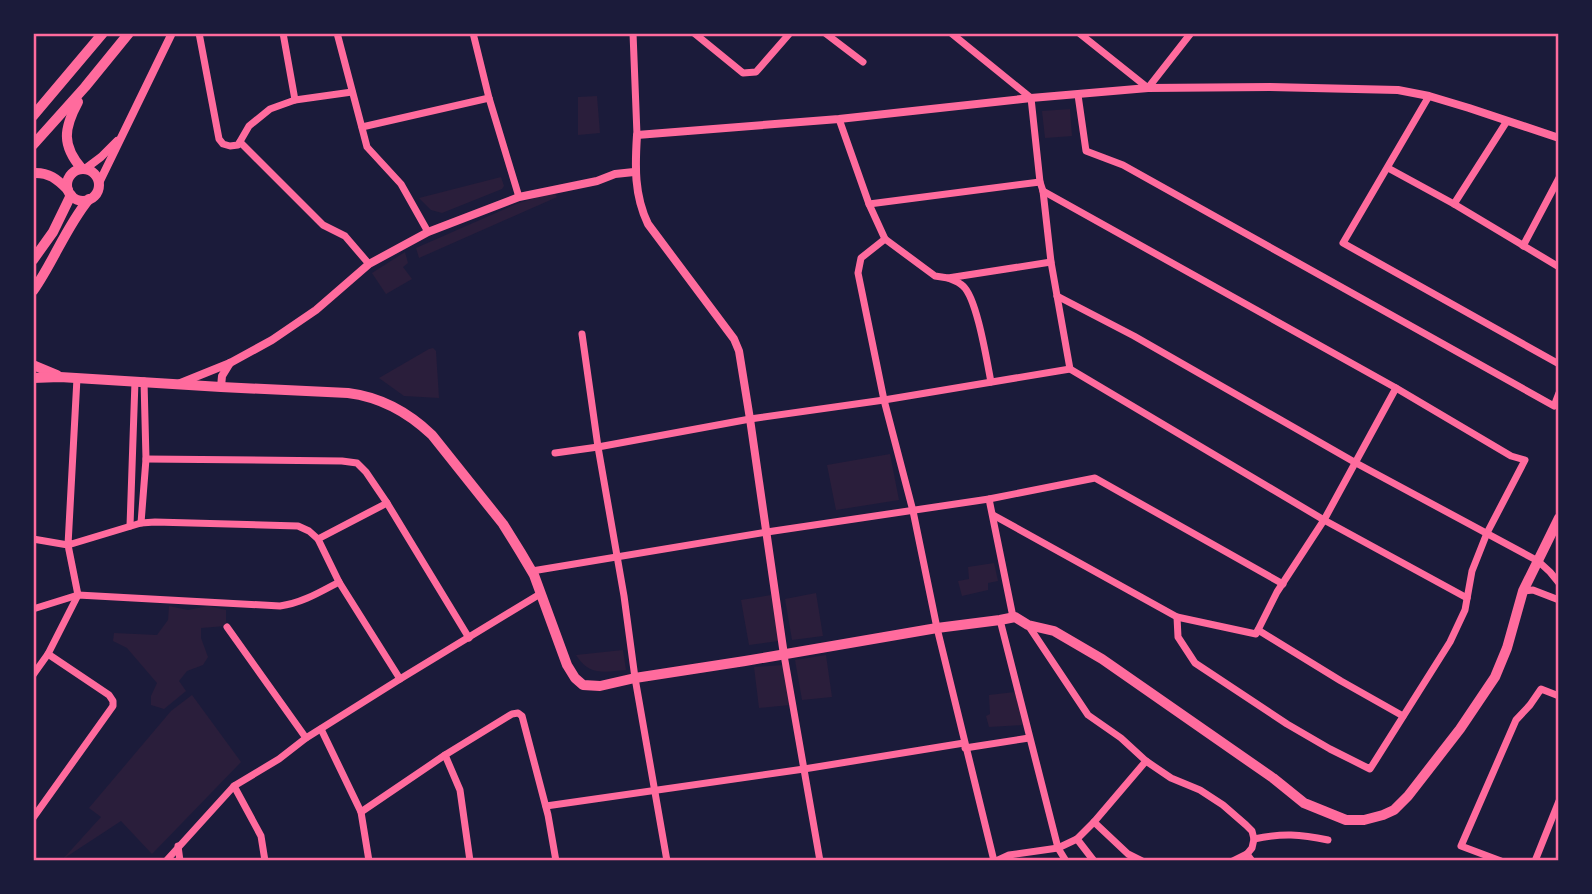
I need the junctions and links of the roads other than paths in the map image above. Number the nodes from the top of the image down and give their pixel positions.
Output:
1 (103, 33) edge
2 (129, 33) edge
3 (172, 33) edge
4 (199, 33) edge
5 (283, 33) edge
6 (348, 33) edge
7 (473, 33) edge
8 (633, 33) edge
9 (694, 33) edge
10 (790, 33) edge
11 (825, 33) edge
12 (951, 33) edge
13 (1079, 33) edge
14 (1191, 33) edge
15 (337, 34) edge
16 (863, 62) dead end
17 (85, 87) junction
18 (1148, 88) junction
19 (352, 92) junction
20 (1078, 95) junction
21 (1430, 96) junction
22 (489, 98) junction
23 (1031, 98) junction
24 (295, 100) junction
25 (33, 116) edge
26 (839, 119) junction
27 (1507, 121) junction
28 (362, 127) junction
29 (637, 135) junction
30 (121, 136) junction
31 (1559, 138) edge
32 (240, 142) junction
33 (33, 145) edge
34 (83, 169) junction
35 (1388, 169) junction
36 (634, 172) junction
37 (33, 173) edge
38 (1559, 177) edge
39 (1040, 182) junction
40 (99, 183) junction
41 (1043, 191) junction
42 (69, 192) junction
43 (519, 197) junction
44 (89, 199) junction
45 (869, 204) junction
46 (1454, 204) junction
47 (428, 232) junction
48 (884, 239) junction
49 (1523, 246) junction
50 (33, 260) edge
51 (1051, 262) junction
52 (369, 264) junction
53 (1559, 267) edge
54 (948, 278) junction
55 (33, 291) edge
56 (1057, 296) junction
57 (582, 334) dead end
58 (230, 363) junction
59 (1559, 364) edge
60 (33, 365) edge
61 (1070, 369) junction
62 (60, 377) junction
63 (33, 378) edge
64 (78, 378) junction
65 (140, 381) junction
66 (991, 382) junction
67 (178, 384) junction
68 (221, 387) junction
69 (1396, 388) junction
70 (1559, 393) edge
71 (884, 400) junction
72 (750, 419) junction
73 (597, 447) junction
74 (555, 453) dead end
75 (146, 459) junction
76 (1356, 463) junction
77 (989, 499) junction
78 (387, 503) junction
79 (913, 511) junction
80 (993, 515) junction
81 (1559, 518) edge
82 (1324, 520) junction
83 (141, 523) junction
84 (130, 526) junction
85 (767, 532) junction
86 (1487, 533) junction
87 (33, 539) edge
88 (318, 540) junction
89 (68, 545) junction
90 (617, 560) junction
91 (1538, 561) junction
92 (531, 571) junction
93 (339, 582) junction
94 (1559, 583) edge
95 (1283, 584) junction
96 (1523, 591) junction
97 (540, 594) junction
98 (78, 595) junction
99 (1467, 598) junction
100 (1559, 600) edge
101 (33, 609) edge
102 (1013, 617) junction
103 (1177, 617) junction
104 (1000, 620) junction
105 (1028, 625) junction
106 (227, 627) dead end
107 (937, 628) junction
108 (1258, 630) junction
109 (469, 638) junction
110 (48, 654) junction
111 (784, 654) junction
112 (33, 675) edge
113 (635, 678) junction
114 (400, 679) junction
115 (1559, 696) edge
116 (1403, 716) junction
117 (321, 729) junction
118 (306, 738) junction
119 (1029, 738) junction
120 (965, 745) junction
121 (445, 755) junction
122 (1146, 761) junction
123 (804, 772) junction
124 (234, 786) junction
125 (654, 789) junction
126 (1559, 802) edge
127 (546, 806) junction
128 (361, 812) junction
129 (33, 818) edge
130 (1094, 822) junction
131 (1077, 839) junction
132 (1254, 839) junction
133 (1328, 841) dead end
134 (178, 846) junction
135 (1058, 848) junction
136 (1250, 857) edge
137 (166, 861) edge
138 (180, 861) edge
139 (265, 861) edge
140 (369, 861) edge
141 (470, 861) edge
142 (556, 861) edge
143 (667, 861) edge
144 (820, 861) edge
145 (995, 861) edge
146 (1066, 861) edge
147 (1094, 861) edge
148 (1142, 861) edge
149 (1233, 861) edge
150 (1501, 861) edge
151 (1535, 861) edge

1 - 25 highway
2 - 17 highway
3 - 30 street
4 - 32 street
5 - 24 street
6 - 15 street
7 - 22 street
8 - 29 street
9 - 10 street
11 - 16 street
12 - 23 street
13 - 18 street
14 - 18 street
15 - 19 street
17 - 33 highway
17 - 34 highway
18 - 20 street
18 - 21 street
19 - 24 street
19 - 28 street
20 - 23 street
20 - 70 street
21 - 27 street
21 - 35 street
22 - 28 street
22 - 43 street
23 - 26 street
23 - 39 street
24 - 32 street
26 - 29 street
26 - 45 street
27 - 31 street
27 - 46 street
28 - 47 street
29 - 36 street
30 - 34 street
30 - 40 street
32 - 52 street
34 - 40 main road
34 - 42 main road
35 - 46 street
35 - 59 street
36 - 43 street
36 - 72 street
37 - 42 highway
38 - 49 street
39 - 41 street
39 - 45 street
40 - 44 main road
41 - 51 street
41 - 69 street
42 - 44 main road
42 - 50 main road
43 - 47 street
44 - 55 main road
45 - 48 street
46 - 49 street
47 - 52 street
48 - 54 street
48 - 71 street
49 - 53 street
51 - 54 street
51 - 56 street
52 - 58 street
54 - 66 street
56 - 61 street
56 - 76 street
57 - 73 street
58 - 67 street
58 - 68 street
60 - 62 main road
61 - 66 street
61 - 82 street
62 - 63 main road
62 - 64 main road
64 - 65 main road
64 - 89 street
65 - 67 main road
65 - 75 street
65 - 84 street
66 - 71 street
67 - 68 main road
68 - 92 main road
69 - 76 street
69 - 86 street
71 - 72 street
71 - 79 street
72 - 73 street
72 - 85 street
73 - 74 street
73 - 90 street
75 - 78 street
75 - 83 street
76 - 82 street
76 - 86 street
77 - 79 street
77 - 80 street
77 - 95 street
78 - 88 street
78 - 109 street
79 - 85 street
79 - 107 street
80 - 102 street
80 - 103 street
81 - 91 main road
82 - 95 street
82 - 99 street
83 - 84 street
83 - 88 street
84 - 89 street
85 - 90 street
85 - 111 street
86 - 91 street
86 - 99 street
87 - 89 street
88 - 93 street
89 - 98 street
90 - 92 street
90 - 113 street
91 - 94 street
91 - 96 main road
92 - 97 main road
93 - 98 street
93 - 114 street
95 - 108 street
96 - 100 street
96 - 105 main road
97 - 109 street
97 - 113 main road
98 - 101 street
98 - 110 street
99 - 116 street
102 - 104 main road
102 - 105 main road
103 - 108 street
103 - 116 street
104 - 107 main road
104 - 119 street
105 - 122 street
106 - 118 street
107 - 111 main road
107 - 120 street
108 - 116 street
109 - 114 street
110 - 112 street
110 - 129 street
111 - 113 main road
111 - 123 street
113 - 125 street
114 - 117 street
115 - 150 street
117 - 118 street
117 - 128 street
118 - 124 street
119 - 120 street
119 - 135 street
120 - 123 street
120 - 145 street
121 - 127 street
121 - 128 street
121 - 141 street
122 - 130 street
122 - 132 street
123 - 125 street
123 - 144 street
124 - 134 street
124 - 139 street
125 - 127 street
125 - 143 street
126 - 151 street
127 - 142 street
128 - 140 street
130 - 131 street
130 - 148 street
131 - 135 street
131 - 147 street
132 - 133 street
132 - 136 street
134 - 137 street
134 - 138 street
135 - 145 street
135 - 146 street
136 - 149 street

